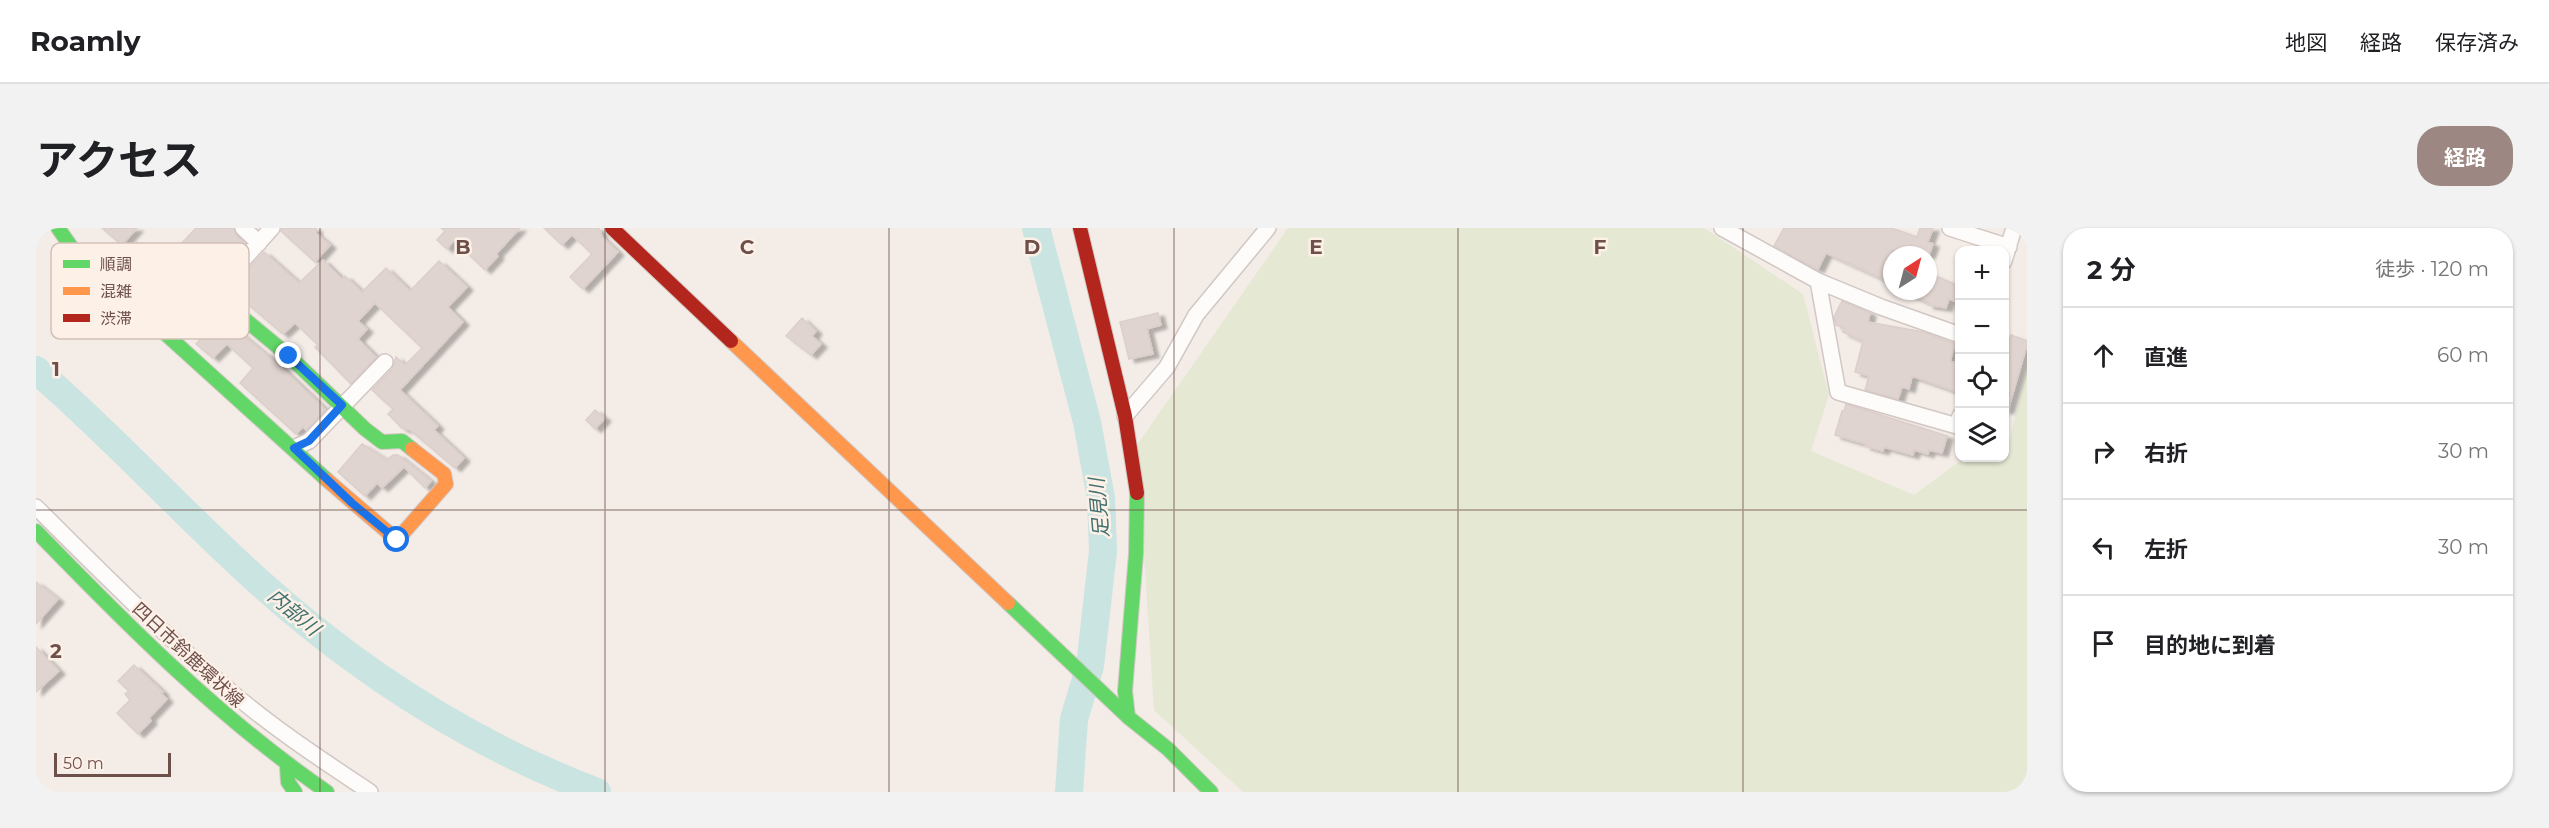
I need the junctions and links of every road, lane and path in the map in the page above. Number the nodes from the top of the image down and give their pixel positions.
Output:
1 (58, 228) edge
2 (243, 228) edge
3 (272, 228) edge
4 (612, 228) edge
5 (1080, 228) edge
6 (1268, 228) edge
7 (1722, 228) edge
8 (1950, 228) edge
9 (2014, 228) edge
10 (69, 243) edge
11 (258, 243) junction
12 (1989, 246) edge
13 (2009, 247) edge
14 (249, 253) edge
15 (1818, 281) junction
16 (249, 323) edge
17 (1955, 333) edge
18 (173, 339) edge
19 (385, 362) dead end
20 (342, 405) junction
21 (1125, 416) junction
22 (1955, 425) edge
23 (294, 448) junction
24 (36, 507) edge
25 (36, 531) edge
26 (1124, 714) junction
27 (287, 767) junction
28 (295, 792) edge
29 (327, 792) edge
30 (370, 792) edge
31 (1211, 792) edge

1 - 10 street
2 - 11 street
3 - 11 street
4 - 26 street
5 - 21 street
6 - 21 street
7 - 15 street
8 - 12 street
9 - 13 street
11 - 14 street
15 - 17 street
15 - 22 street
16 - 20 street
18 - 23 street
19 - 20 street
20 - 23 street
20 - 23 street
21 - 26 street
24 - 30 street
25 - 27 street, 四日市鈴鹿環状線
26 - 31 street
27 - 28 street
27 - 29 street, 四日市鈴鹿環状線

